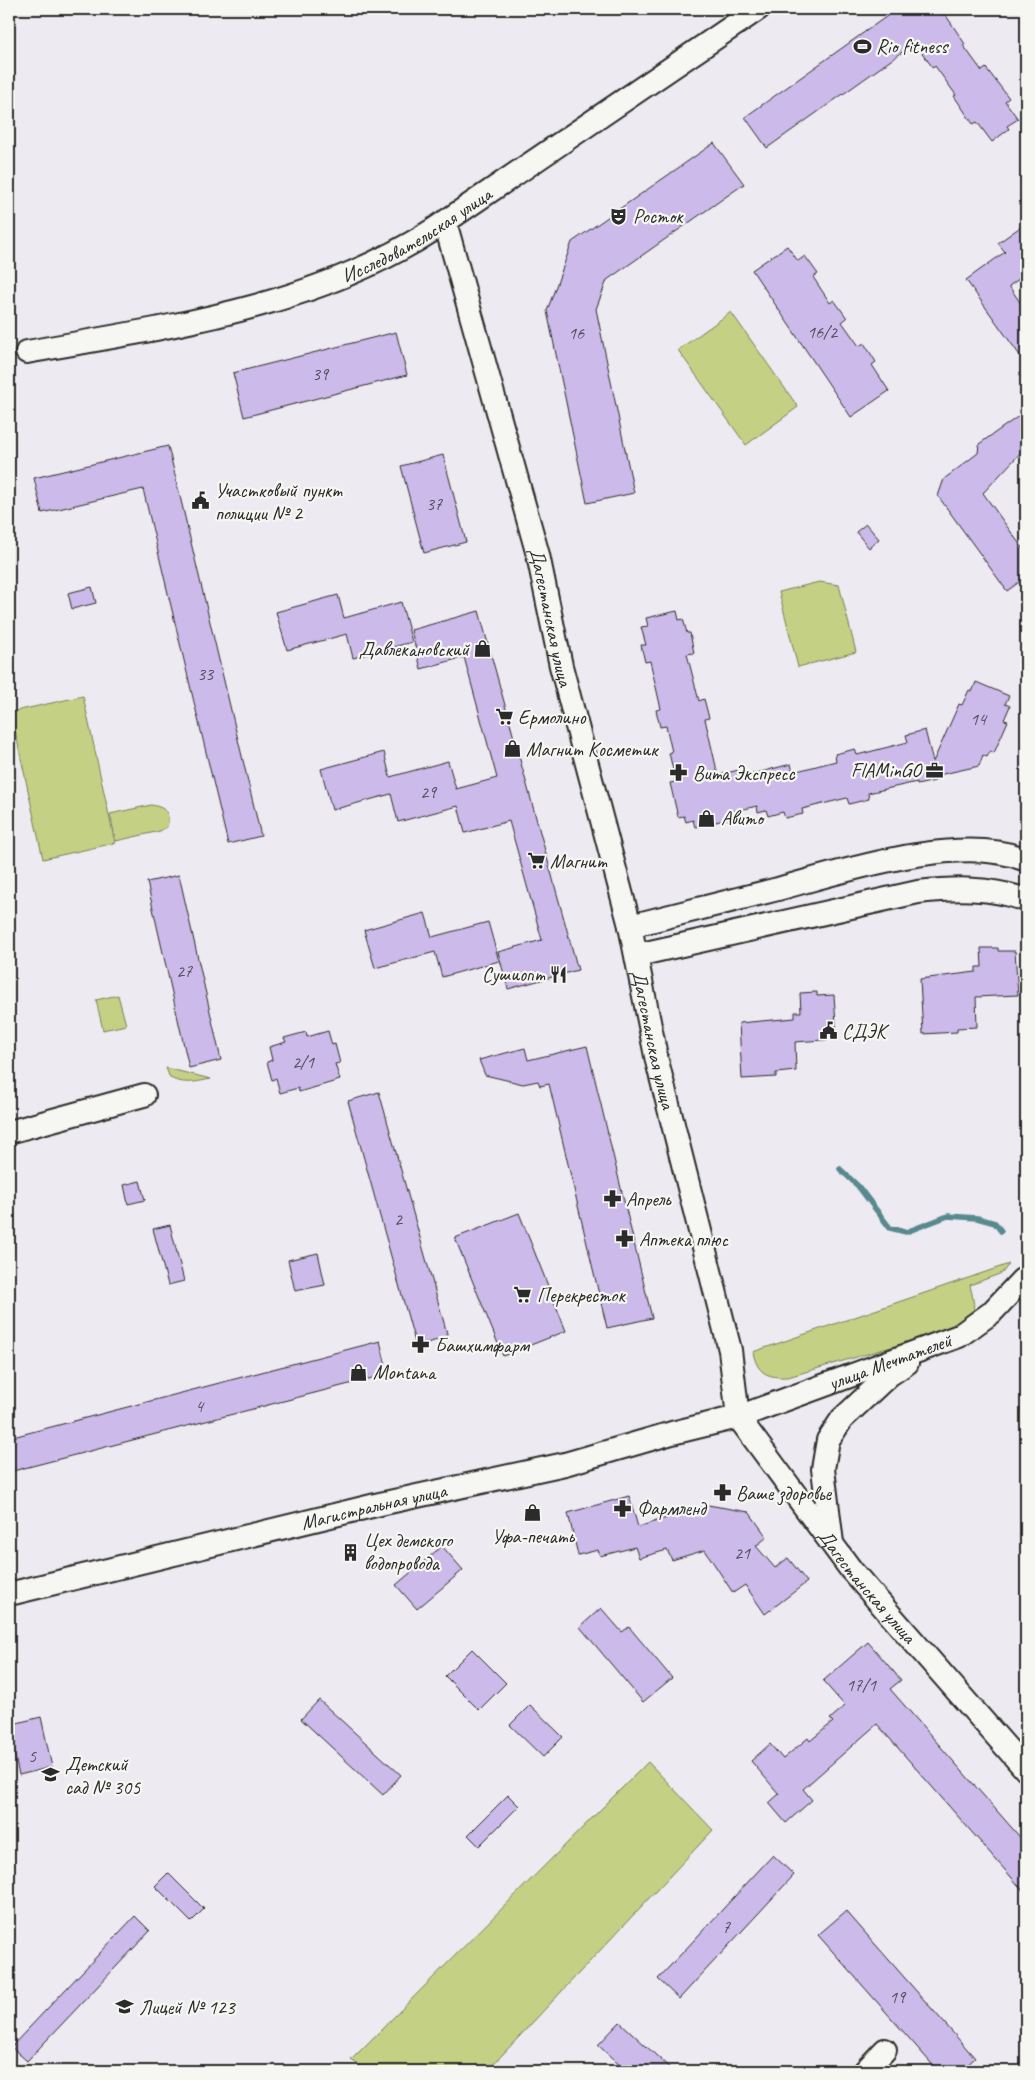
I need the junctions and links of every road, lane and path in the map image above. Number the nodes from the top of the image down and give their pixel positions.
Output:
1 (758, 9) edge
2 (445, 222) junction
3 (27, 352) dead end
4 (1026, 860) edge
5 (1026, 900) edge
6 (630, 926) junction
7 (637, 955) junction
8 (144, 1095) dead end
9 (9, 1132) edge
10 (1026, 1278) edge
11 (933, 1346) junction
12 (738, 1418) junction
13 (833, 1546) junction
14 (9, 1594) edge
15 (1026, 1770) edge
16 (885, 2050) dead end
17 (865, 2071) edge

1 - 2 street, Исследовательская улица
2 - 3 street, Исследовательская улица
2 - 6 street, Дагестанская улица
4 - 6 street
5 - 7 street
6 - 7 street, Дагестанская улица
7 - 12 street, Дагестанская улица
8 - 9 street
10 - 11 street, улица Мечтателей
11 - 12 street, улица Мечтателей
11 - 13 street
12 - 13 street, Дагестанская улица
12 - 14 street, Магистральная улица
13 - 15 street, Дагестанская улица
16 - 17 street

